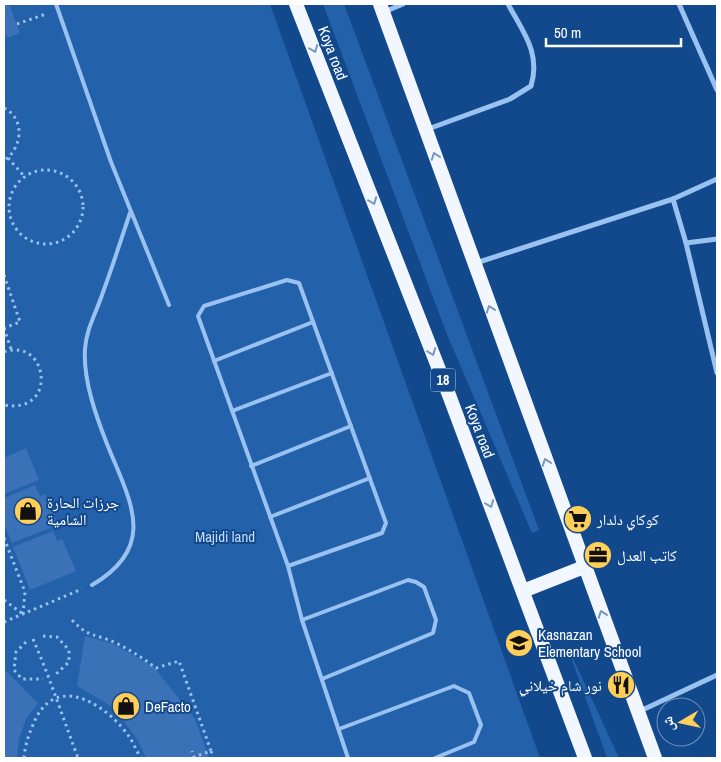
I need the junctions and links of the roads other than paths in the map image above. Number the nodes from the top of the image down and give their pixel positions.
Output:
1 (56, 4) edge
2 (296, 4) edge
3 (404, 4) edge
4 (508, 4) edge
5 (679, 4) edge
6 (382, 8) edge
7 (717, 90) edge
8 (425, 130) junction
9 (717, 179) edge
10 (673, 199) junction
11 (130, 213) junction
12 (717, 239) edge
13 (686, 243) junction
14 (473, 264) junction
15 (169, 305) dead end
16 (314, 322) junction
17 (214, 361) junction
18 (332, 373) junction
19 (717, 373) edge
20 (232, 411) junction
21 (351, 426) junction
22 (251, 466) junction
23 (370, 478) junction
24 (270, 517) junction
25 (288, 566) junction
26 (584, 567) junction
27 (92, 585) road end
28 (523, 591) junction
29 (302, 620) junction
30 (717, 674) edge
31 (322, 679) junction
32 (638, 712) junction
33 (339, 729) junction
34 (348, 758) edge
35 (435, 758) edge
36 (586, 758) edge
37 (655, 758) edge

1 - 11 lane
2 -> 28 highway, Koya road / 18
3 - 6 street
4 - 8 street
5 - 7 street
6 - 8 highway
14 -> 8 highway
9 - 10 street
10 - 13 street
10 - 14 street
11 - 15 lane
11 - 27 lane
12 - 13 street
13 - 19 street
26 -> 14 highway
16 - 17 lane
16 - 17 lane
16 - 18 lane
17 - 20 lane
18 - 20 lane
18 - 21 lane
20 - 22 lane
21 - 22 lane
21 - 23 lane
22 - 24 lane
23 - 24 lane
23 - 25 lane
24 - 25 lane
25 - 29 lane
26 - 28 highway
32 -> 26 highway
28 - 36 highway, Koya road / 18
29 - 31 lane
29 - 31 lane
30 - 32 street
31 - 33 lane
32 - 37 highway
33 - 34 lane
33 - 35 lane

